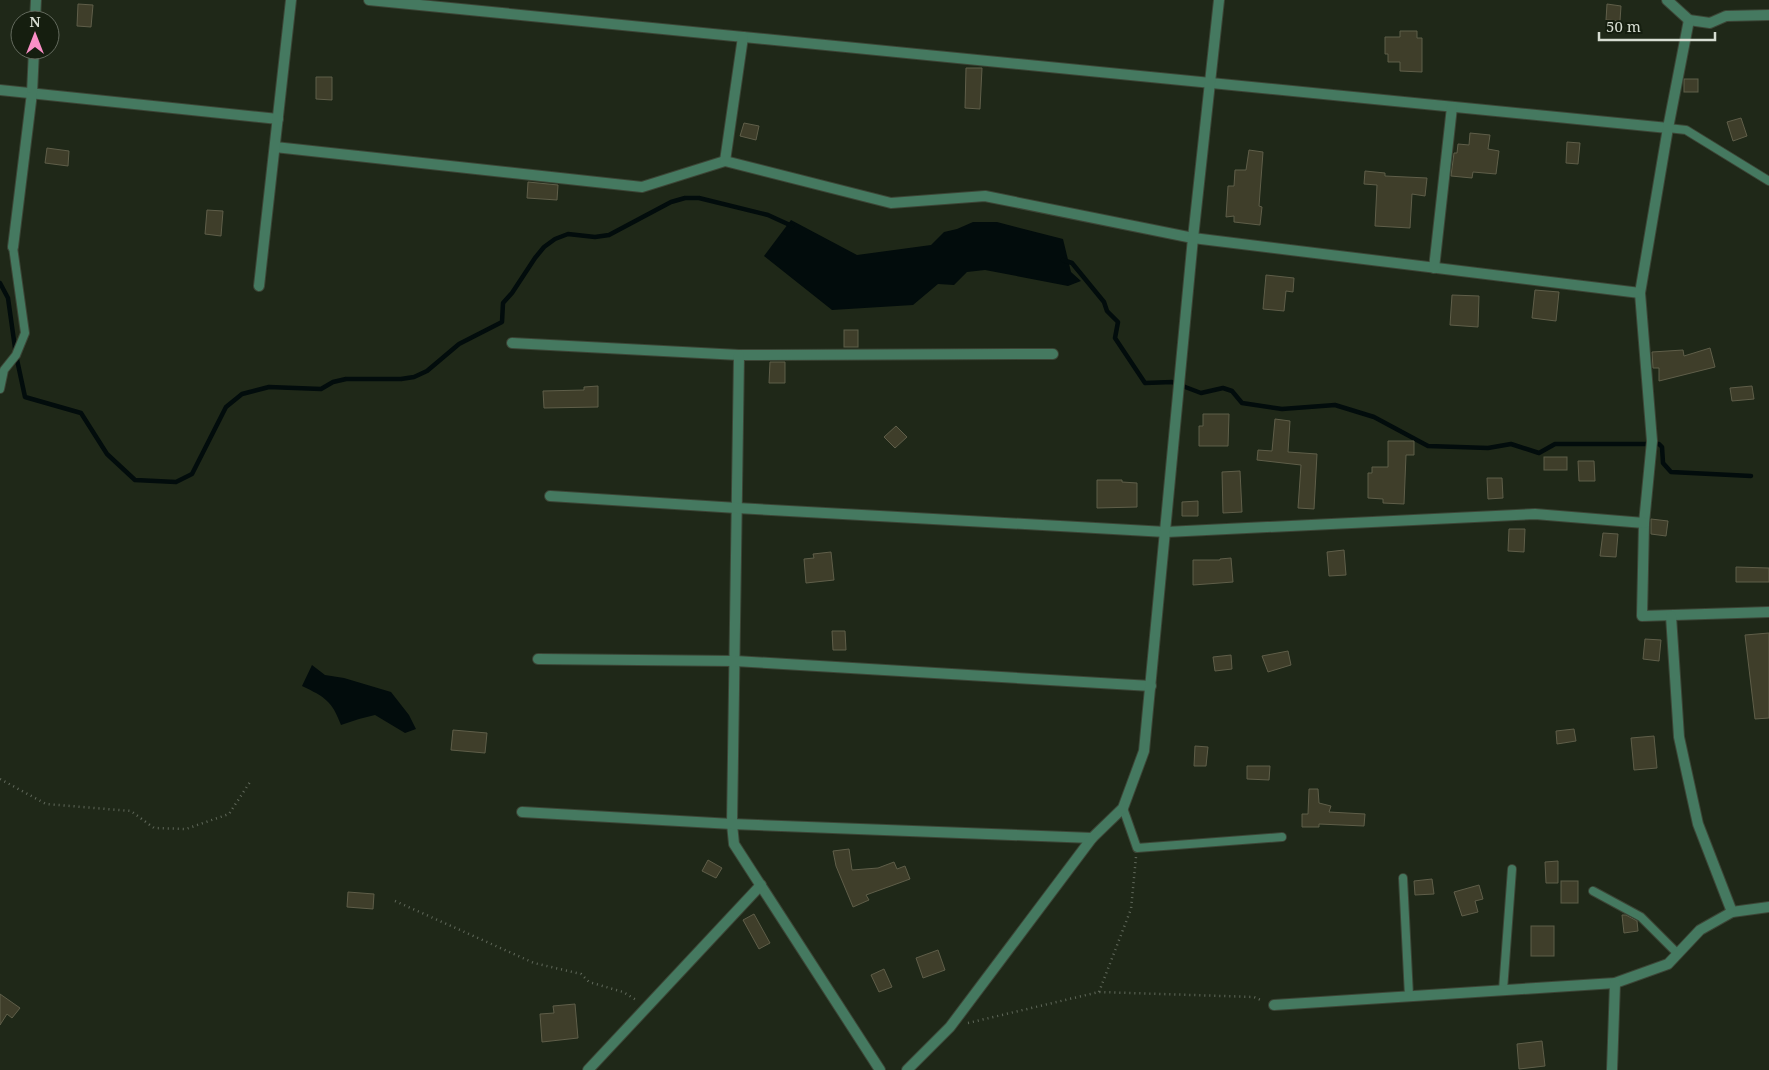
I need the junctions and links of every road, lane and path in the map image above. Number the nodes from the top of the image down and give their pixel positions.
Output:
1 (291, 0) edge
2 (369, 0) edge
3 (1219, 0) edge
4 (1669, 1) edge
5 (1769, 14) edge
6 (1689, 20) junction
7 (743, 37) junction
8 (34, 60) edge
9 (1210, 82) junction
10 (0, 90) edge
11 (32, 92) junction
12 (1452, 107) junction
13 (278, 120) junction
14 (1668, 128) junction
15 (275, 147) junction
16 (725, 161) junction
17 (1769, 181) edge
18 (1193, 238) junction
19 (13, 247) joint
20 (1434, 268) junction
21 (259, 286) dead end
22 (1640, 293) junction
23 (512, 343) dead end
24 (1053, 354) dead end
25 (739, 355) junction
26 (0, 389) edge
27 (550, 496) dead end
28 (737, 508) junction
29 (1644, 523) junction
30 (1166, 532) junction
31 (1769, 612) edge
32 (1671, 616) junction
33 (538, 659) dead end
34 (735, 661) junction
35 (1151, 686) junction
36 (0, 779) edge
37 (250, 782) dead end
38 (1123, 808) junction
39 (522, 812) dead end
40 (732, 824) junction
41 (1282, 837) dead end
42 (1092, 838) junction
43 (1137, 848) junction
44 (1512, 869) dead end
45 (1404, 878) dead end
46 (761, 885) junction
47 (1593, 891) dead end
48 (395, 901) dead end
49 (1769, 907) edge
50 (1732, 912) junction
51 (1678, 954) junction
52 (1615, 983) junction
53 (1503, 990) junction
54 (1099, 992) junction
55 (1409, 996) junction
56 (1274, 1005) joint
57 (648, 1007) junction
58 (950, 1027) junction
59 (588, 1070) edge
60 (880, 1070) edge
61 (907, 1070) edge
62 (1612, 1070) edge

1 - 13 street
2 - 7 street
3 - 9 street
4 - 6 street
5 - 6 street
6 - 14 street
7 - 9 street
7 - 16 street
8 - 11 street
9 - 12 street
9 - 18 street
10 - 11 street
11 - 13 street
11 - 19 street
12 - 14 street
12 - 20 street
13 - 15 street
14 - 17 lane
14 - 22 street
15 - 16 street
15 - 21 street
16 - 18 street
18 - 20 street
18 - 30 street
19 - 26 lane
20 - 22 street
22 - 29 street
23 - 25 street
24 - 25 street
25 - 28 street
27 - 28 street
28 - 30 street
28 - 34 street
29 - 30 street
29 - 32 street
30 - 35 street
31 - 32 street
32 - 50 street
33 - 34 street
34 - 35 street
34 - 40 street
35 - 38 street
36 - 37 path
38 - 42 street
38 - 43 lane
39 - 40 street
40 - 42 street
40 - 46 street
41 - 43 lane
42 - 58 street
43 - 54 path
44 - 53 lane
45 - 55 lane
46 - 57 street
46 - 60 street
47 - 51 lane
48 - 57 path
49 - 50 street
50 - 51 street
51 - 52 street
52 - 53 street
52 - 62 street
53 - 55 street
54 - 56 path
54 - 58 path
55 - 56 street
57 - 59 street
58 - 61 street

